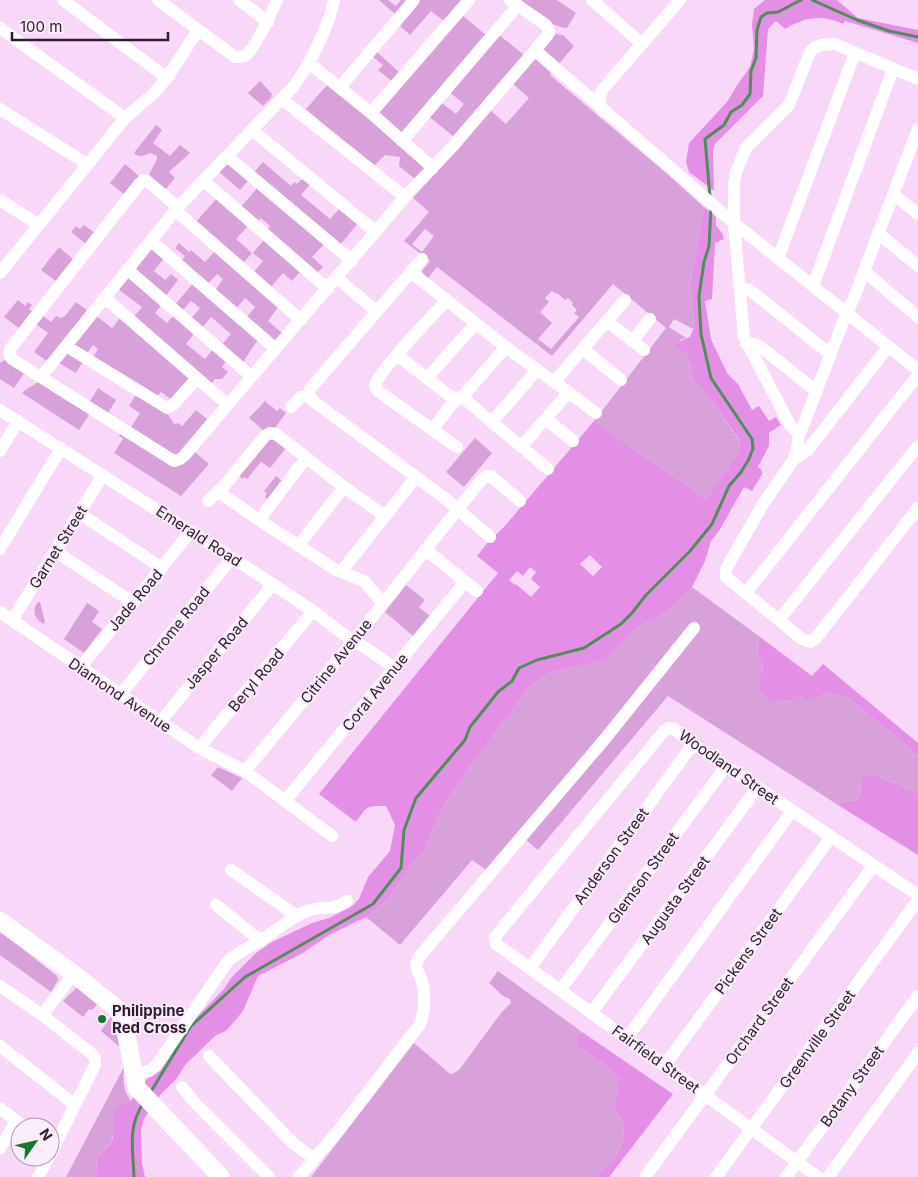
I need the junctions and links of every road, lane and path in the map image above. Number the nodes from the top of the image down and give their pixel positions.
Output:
1 (63, 0) edge
2 (158, 0) edge
3 (239, 0) edge
4 (277, 0) edge
5 (334, 0) edge
6 (414, 0) edge
7 (469, 0) edge
8 (592, 0) edge
9 (680, 0) edge
10 (514, 3) edge
11 (268, 22) junction
12 (0, 28) edge
13 (198, 30) junction
14 (642, 44) junction
15 (535, 50) junction
16 (856, 53) junction
17 (309, 63) junction
18 (893, 69) junction
19 (168, 78) junction
20 (918, 79) edge
21 (340, 87) junction
22 (282, 99) junction
23 (0, 109) edge
24 (603, 111) junction
25 (371, 113) junction
26 (125, 118) junction
27 (918, 129) edge
28 (252, 130) junction
29 (402, 141) junction
30 (227, 156) junction
31 (913, 157) edge
32 (86, 164) junction
33 (433, 168) junction
34 (204, 181) junction
35 (893, 194) junction
36 (405, 197) junction
37 (0, 200) edge
38 (177, 208) junction
39 (918, 214) edge
40 (734, 223) junction
41 (39, 225) junction
42 (376, 232) junction
43 (878, 233) junction
44 (151, 242) junction
45 (778, 258) junction
46 (422, 259) dead end
47 (352, 261) junction
48 (918, 266) edge
49 (128, 270) junction
50 (0, 271) edge
51 (864, 271) junction
52 (411, 272) junction
53 (338, 278) junction
54 (812, 286) junction
55 (740, 288) junction
56 (328, 289) junction
57 (105, 298) junction
58 (446, 300) junction
59 (625, 300) dead end
60 (376, 311) junction
61 (847, 313) junction
62 (918, 316) edge
63 (650, 319) dead end
64 (301, 320) junction
65 (607, 321) junction
66 (476, 323) junction
67 (632, 341) junction
68 (746, 344) junction
69 (66, 346) junction
70 (506, 347) junction
71 (888, 347) junction
72 (276, 349) junction
73 (583, 349) junction
74 (644, 350) dead end
75 (830, 354) junction
76 (397, 355) junction
77 (537, 370) junction
78 (918, 370) edge
79 (918, 375) edge
80 (251, 376) junction
81 (41, 377) junction
82 (197, 378) junction
83 (427, 378) junction
84 (621, 380) dead end
85 (555, 381) junction
86 (816, 391) junction
87 (570, 392) junction
88 (309, 395) junction
89 (458, 399) junction
90 (227, 404) junction
91 (291, 407) dead end
92 (0, 410) edge
93 (596, 413) dead end
94 (546, 419) junction
95 (18, 421) junction
96 (492, 422) junction
97 (433, 430) junction
98 (798, 434) junction
99 (573, 441) dead end
100 (918, 446) edge
101 (456, 447) dead end
102 (521, 447) junction
103 (61, 448) junction
104 (0, 451) edge
105 (306, 458) junction
106 (794, 459) junction
107 (548, 469) dead end
108 (103, 475) junction
109 (416, 477) junction
110 (344, 487) junction
111 (219, 492) junction
112 (208, 501) dead end
113 (520, 501) dead end
114 (918, 508) edge
115 (457, 509) junction
116 (79, 512) junction
117 (385, 516) junction
118 (259, 520) junction
119 (191, 531) junction
120 (490, 537) dead end
121 (298, 546) junction
122 (0, 548) edge
123 (425, 549) junction
124 (55, 551) junction
125 (232, 558) junction
126 (162, 568) junction
127 (341, 572) junction
128 (465, 582) junction
129 (273, 584) junction
130 (477, 591) dead end
131 (746, 593) junction
132 (132, 602) junction
133 (383, 603) junction
134 (0, 612) edge
135 (313, 612) junction
136 (12, 620) junction
137 (779, 620) junction
138 (694, 628) dead end
139 (353, 641) junction
140 (80, 668) junction
141 (395, 668) junction
142 (120, 695) junction
143 (160, 722) junction
144 (693, 744) junction
145 (199, 748) junction
146 (726, 766) junction
147 (245, 771) junction
148 (758, 788) junction
149 (285, 801) junction
150 (792, 811) junction
151 (332, 836) dead end
152 (831, 837) junction
153 (873, 866) junction
154 (231, 870) dead end
155 (918, 895) edge
156 (918, 900) edge
157 (347, 901) dead end
158 (216, 905) dead end
159 (297, 916) junction
160 (0, 921) edge
161 (261, 941) junction
162 (495, 941) joint
163 (530, 968) junction
164 (74, 974) junction
165 (0, 986) edge
166 (560, 989) junction
167 (918, 996) edge
168 (592, 1012) junction
169 (42, 1015) junction
170 (627, 1038) junction
171 (0, 1046) edge
172 (918, 1053) edge
173 (209, 1056) dead end
174 (665, 1065) junction
175 (133, 1074) junction
176 (182, 1087) dead end
177 (705, 1094) junction
178 (75, 1105) junction
179 (0, 1108) edge
180 (11, 1117) edge
181 (751, 1129) junction
182 (60, 1133) edge
183 (10, 1136) edge
184 (0, 1148) edge
185 (314, 1159) junction
186 (797, 1162) junction
187 (221, 1177) edge
188 (269, 1177) edge
189 (299, 1177) edge
190 (645, 1177) edge
191 (716, 1177) edge
192 (786, 1177) edge
193 (818, 1177) edge
194 (828, 1177) edge

1 - 19 street
2 - 13 street
3 - 11 street
4 - 11 street
5 - 17 street
6 - 21 street
7 - 25 street
8 - 14 street
9 - 14 street
10 - 15 street
10 - 29 street
11 - 13 street
12 - 26 street
13 - 19 street
14 - 24 street
15 - 24 street
15 - 33 street
16 - 18 street
16 - 40 street
16 - 45 street
17 - 21 street
17 - 22 street
18 - 20 street
18 - 54 street
19 - 26 street
21 - 25 street
22 - 28 street
22 - 36 street
23 - 32 street
24 - 40 street
25 - 29 street
26 - 32 street
27 - 31 street
28 - 30 street
28 - 42 street
29 - 33 street
30 - 34 street
30 - 47 street
31 - 35 street
32 - 41 street
33 - 36 street
34 - 38 street
34 - 56 street
35 - 39 street
35 - 43 street
36 - 42 street
37 - 41 street
38 - 44 street
38 - 64 street
38 - 81 street
40 - 45 street
40 - 55 street
41 - 50 street
42 - 47 street
43 - 48 street
43 - 51 street
44 - 49 street
44 - 72 street
45 - 54 street
46 - 52 street
47 - 53 street
49 - 57 street
49 - 80 street
51 - 61 street
51 - 62 street
52 - 58 street
52 - 60 street
53 - 56 street
53 - 60 street
54 - 61 street
55 - 68 street
55 - 75 street
56 - 64 street
57 - 69 street
57 - 82 street
58 - 66 street
58 - 76 street
59 - 65 street
60 - 88 street
61 - 71 street
61 - 75 street
63 - 67 street
64 - 72 street
65 - 67 street
65 - 73 street
66 - 70 street
66 - 83 street
67 - 74 street
68 - 86 street
68 - 98 street
69 - 81 street
69 - 82 street
70 - 77 street
70 - 89 street
71 - 78 street
71 - 106 street
72 - 80 street
73 - 84 street
73 - 85 street
75 - 86 street
76 - 83 street
76 - 97 street
77 - 85 street
77 - 96 street
79 - 131 street
80 - 90 street
81 - 90 street
82 - 90 street
83 - 89 street
85 - 87 street
86 - 98 street
87 - 93 street
87 - 94 street
88 - 91 street
88 - 109 street
89 - 96 street
89 - 97 street
92 - 95 street, Emerald Road
94 - 99 street
94 - 102 street
95 - 103 street, Emerald Road
95 - 104 street
96 - 102 street
97 - 101 street
98 - 106 street
100 - 137 street
102 - 107 street
103 - 108 street, Emerald Road
103 - 122 street
105 - 110 street
105 - 111 street
105 - 118 street
106 - 131 street
108 - 116 street, Garnet Street
108 - 119 street, Emerald Road
109 - 115 street
109 - 117 street
110 - 117 street
110 - 121 street
111 - 112 street
111 - 118 street
113 - 115 street, Citrine Avenue
114 - 137 street
115 - 120 street
115 - 123 street, Citrine Avenue
116 - 124 street, Garnet Street
116 - 126 street
117 - 127 street
118 - 121 street
119 - 125 street, Emerald Road
119 - 126 street, Jade Road
121 - 127 street
123 - 128 street
123 - 133 street, Citrine Avenue
124 - 132 street
124 - 136 street, Garnet Street
125 - 129 street, Emerald Road
125 - 142 street, Chrome Road
126 - 132 street, Jade Road
127 - 133 street
128 - 130 street
128 - 141 street, Coral Avenue
129 - 135 street, Emerald Road
129 - 143 street, Jasper Road
131 - 137 street
132 - 140 street, Jade Road
133 - 139 street, Citrine Avenue
134 - 136 street, Diamond Avenue
135 - 139 street, Emerald Road
135 - 145 street, Beryl Road
136 - 140 street, Diamond Avenue
138 - 185 street
139 - 141 street, Emerald Road
139 - 147 street, Citrine Avenue
140 - 142 street, Diamond Avenue
141 - 149 street, Coral Avenue
142 - 143 street, Diamond Avenue
143 - 145 street, Diamond Avenue
144 - 146 street, Woodland Street
144 - 162 street, Woodland Street
144 - 163 street, Anderson Street
145 - 147 street, Diamond Avenue
146 - 148 street, Woodland Street
146 - 166 street, Glemson Street
147 - 149 street, Diamond Avenue
148 - 150 street, Woodland Street
148 - 168 street, Augusta Street
149 - 151 street, Diamond Avenue
150 - 152 street, Woodland Street
150 - 170 street
152 - 153 street, Woodland Street
152 - 174 street, Pickens Street
153 - 155 street, Woodland Street
153 - 177 street, Orchard Street
154 - 159 street
156 - 181 street, Greenville Street
157 - 159 street
158 - 161 street
159 - 161 street
160 - 164 main road
161 - 175 street
162 - 163 street, Fairfield Street
163 - 166 street, Fairfield Street
164 - 169 street
164 - 175 main road
165 - 169 street
166 - 168 street, Fairfield Street
167 - 186 street, Botany Street
168 - 170 street, Fairfield Street
169 - 178 street
170 - 174 street, Fairfield Street
171 - 178 street
172 - 194 street
173 - 185 street
174 - 177 street, Fairfield Street
175 - 187 main road
176 - 188 street
177 - 181 street, Fairfield Street
177 - 190 street, Orchard Street
178 - 182 street
179 - 180 street
181 - 186 street, Fairfield Street
181 - 191 street, Greenville Street
183 - 184 street
185 - 189 street
186 - 192 street, Botany Street
186 - 193 street, Fairfield Street

